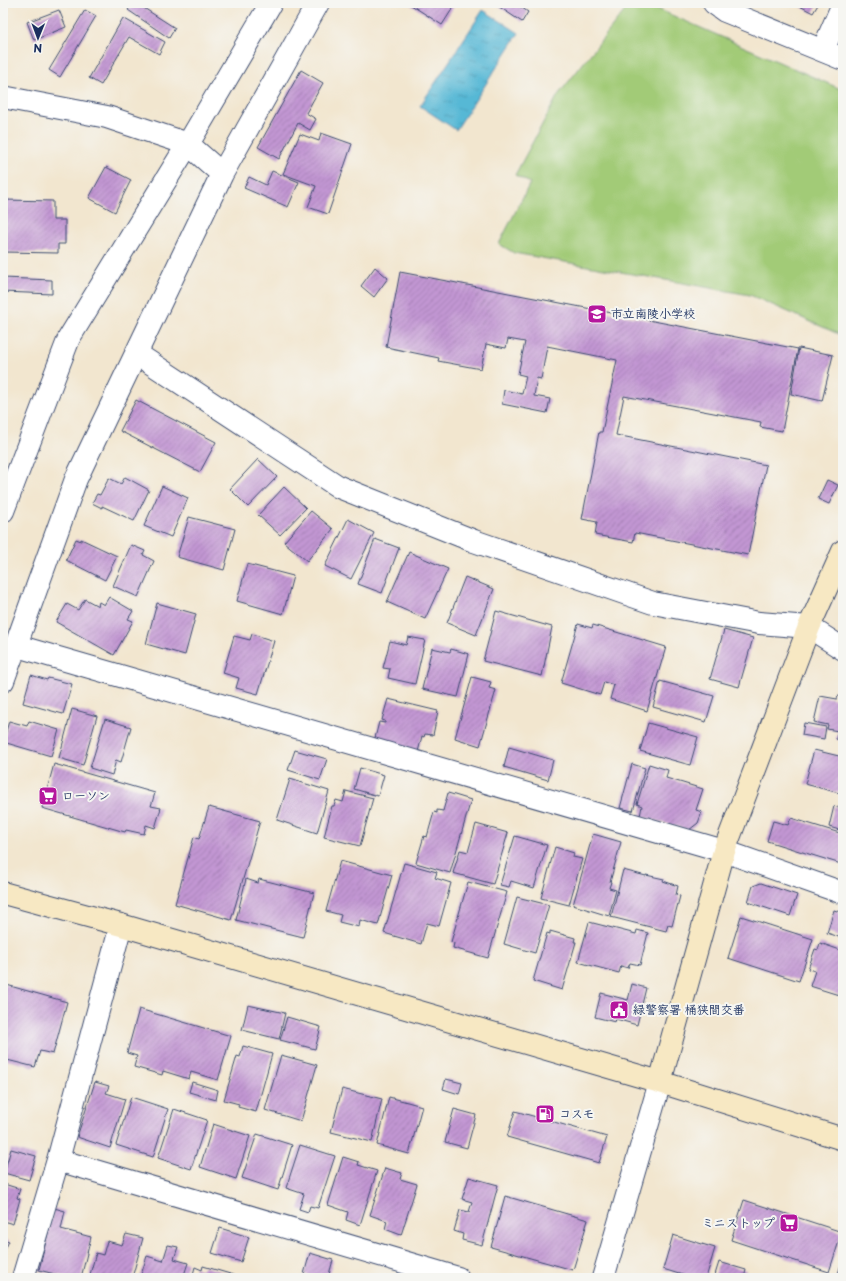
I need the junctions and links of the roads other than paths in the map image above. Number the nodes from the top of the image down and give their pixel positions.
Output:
1 (271, 3) edge
2 (318, 3) edge
3 (714, 3) edge
4 (843, 4) edge
5 (823, 50) junction
6 (843, 60) edge
7 (3, 97) edge
8 (188, 144) junction
9 (222, 174) junction
10 (137, 354) junction
11 (3, 511) edge
12 (843, 551) edge
13 (808, 627) junction
14 (17, 646) junction
15 (843, 649) edge
16 (3, 681) edge
17 (724, 851) junction
18 (3, 893) edge
19 (843, 893) edge
20 (121, 925) junction
21 (660, 1082) junction
22 (843, 1138) edge
23 (58, 1160) junction
24 (23, 1278) edge
25 (458, 1278) edge
26 (603, 1278) edge

1 - 8 street
2 - 9 street
3 - 5 street
4 - 5 street
5 - 6 street
7 - 8 street
8 - 9 street
8 - 11 street
9 - 10 street
10 - 13 street
10 - 14 street
12 - 13 street
13 - 15 street
13 - 17 street
14 - 16 street
14 - 17 street
17 - 19 street
17 - 21 street
18 - 20 street
20 - 21 street
20 - 23 street
21 - 22 street
21 - 26 street
23 - 24 street
23 - 25 street

